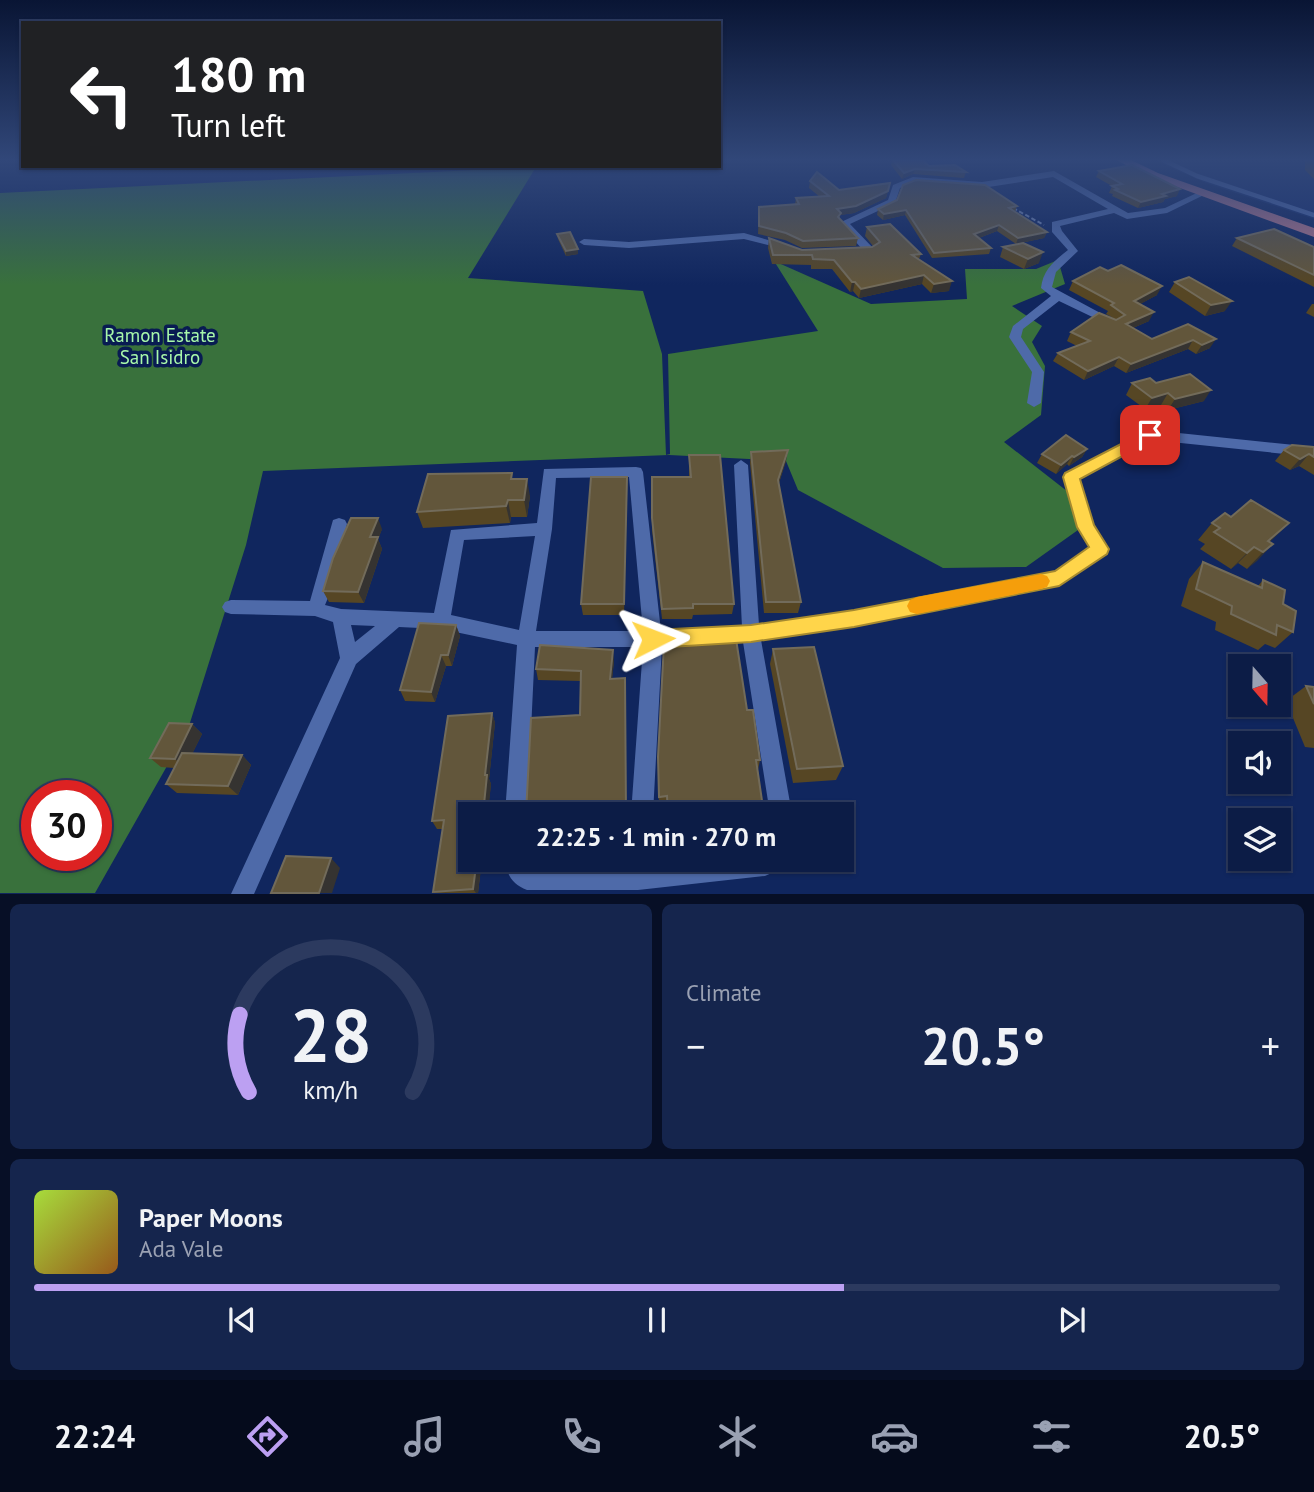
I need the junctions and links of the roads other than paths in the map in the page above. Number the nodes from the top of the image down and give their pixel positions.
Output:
1 (891, 202) edge
2 (1100, 202) edge
3 (1185, 202) edge
4 (1228, 202) edge
5 (1274, 202) edge
6 (1114, 210) junction
7 (1314, 215) edge
8 (1314, 233) edge
9 (584, 242) dead end
10 (789, 248) edge
11 (847, 252) edge
12 (1058, 296) junction
13 (1112, 323) edge
14 (1034, 403) dead end
15 (1314, 452) edge
16 (741, 465) dead end
17 (340, 524) dead end
18 (544, 528) junction
19 (231, 607) dead end
20 (315, 609) junction
21 (341, 617) junction
22 (396, 619) junction
23 (441, 621) junction
24 (751, 634) junction
25 (527, 639) junction
26 (653, 639) junction
27 (349, 659) junction
28 (517, 802) edge
29 (643, 802) edge
30 (779, 802) edge
31 (519, 872) edge
32 (605, 872) edge
33 (242, 894) edge

1 - 11 street
2 - 6 street
3 - 6 street
4 - 8 main road
5 - 7 lane
6 - 12 street
9 - 10 street
12 - 13 street
12 - 14 street
15 - 24 street
16 - 24 street
17 - 20 street
18 - 23 street
18 - 25 street
18 - 26 street
19 - 20 street
20 - 21 street
21 - 22 street
21 - 27 street
22 - 23 street
22 - 27 street
23 - 25 street
24 - 26 street
24 - 30 street
25 - 26 street
25 - 28 street
26 - 29 street
27 - 33 street
31 - 32 street

